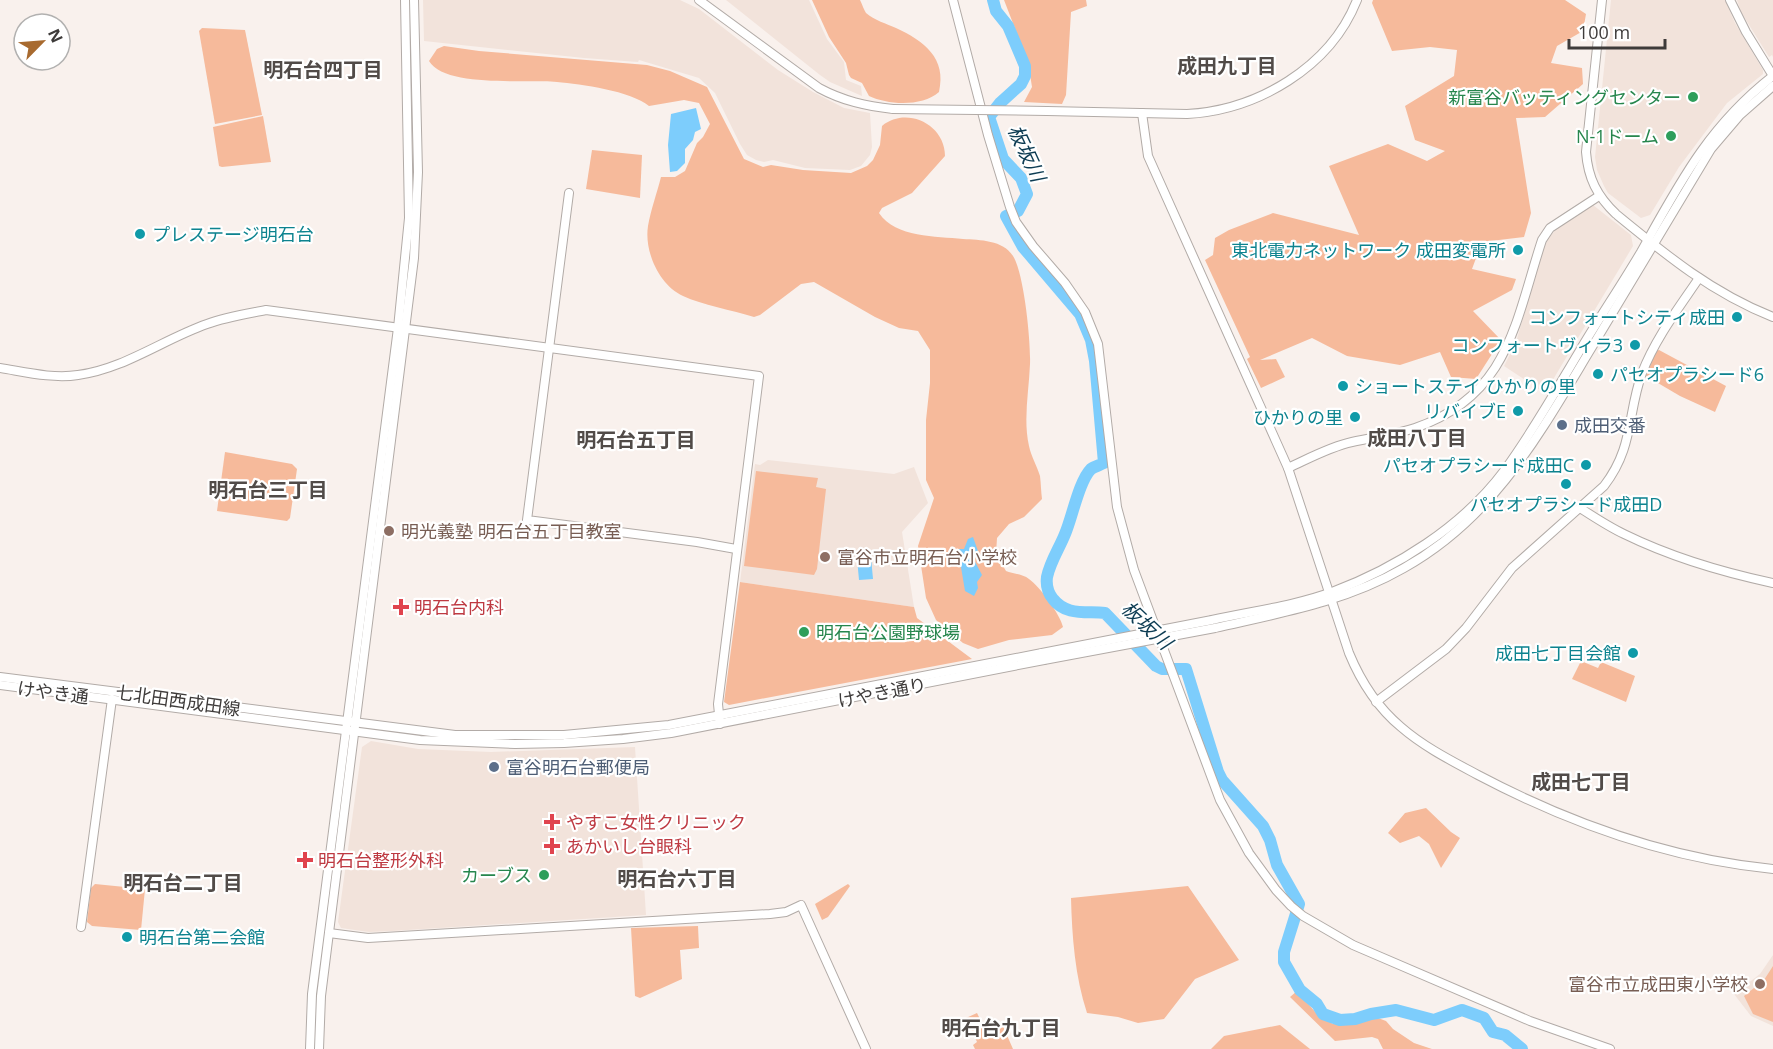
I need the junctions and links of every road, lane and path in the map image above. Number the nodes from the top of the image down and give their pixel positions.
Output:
1 (405, 0) edge
2 (414, 0) edge
3 (699, 0) edge
4 (953, 0) edge
5 (1357, 0) edge
6 (1602, 0) edge
7 (1730, 0) edge
8 (1773, 76) edge
9 (1773, 86) edge
10 (1142, 113) junction
11 (569, 193) dead end
12 (1599, 196) junction
13 (1651, 241) junction
14 (1699, 278) junction
15 (1773, 317) edge
16 (402, 328) junction
17 (550, 347) junction
18 (0, 368) edge
19 (1288, 468) junction
20 (1580, 508) junction
21 (736, 549) junction
22 (1773, 583) edge
23 (1331, 597) junction
24 (0, 677) edge
25 (0, 685) edge
26 (112, 699) junction
27 (1376, 702) junction
28 (719, 719) junction
29 (352, 726) junction
30 (1773, 869) edge
31 (81, 927) dead end
32 (329, 933) junction
33 (310, 1049) edge
34 (319, 1049) edge
35 (866, 1049) edge
36 (1610, 1049) edge

1 - 16 street
2 - 16 street
3 - 10 street, bridge
4 - 36 street
5 - 10 street
6 - 12 street
7 - 8 street
8 - 13 street
9 - 13 street
10 - 19 street
11 - 17 street
12 - 13 street
12 - 19 street
13 - 14 street
13 - 23 street
14 - 15 street
14 - 20 street
16 - 17 street
16 - 18 street
16 - 29 street
17 - 21 street
17 - 21 street
19 - 23 street
20 - 22 street
20 - 27 street
21 - 28 street
23 - 27 street
23 - 28 street, bridge
24 - 29 street, 七北田西成田線
25 - 26 street, けやき通
26 - 29 street, けやき通
26 - 31 street
27 - 30 street
28 - 29 street
29 - 32 street
29 - 33 street
32 - 34 street
32 - 35 street

